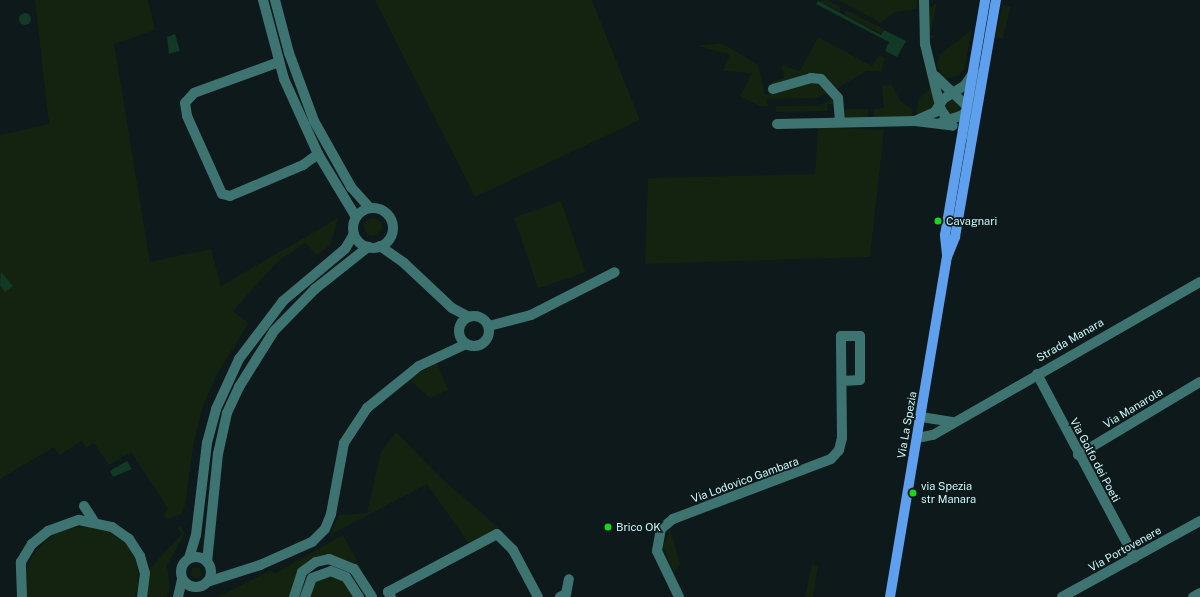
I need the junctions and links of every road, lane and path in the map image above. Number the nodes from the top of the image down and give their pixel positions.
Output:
1 (263, 0) edge
2 (275, 0) edge
3 (924, 0) edge
4 (985, 0) edge
5 (996, 0) edge
6 (279, 62) junction
7 (984, 70) junction
8 (973, 72) junction
9 (773, 89) dead end
10 (946, 102) junction
11 (968, 109) junction
12 (913, 121) junction
13 (840, 122) junction
14 (777, 124) dead end
15 (966, 145) junction
16 (318, 154) junction
17 (370, 208) junction
18 (356, 217) junction
19 (354, 234) junction
20 (390, 237) junction
21 (380, 246) junction
22 (368, 247) junction
23 (404, 263) junction
24 (615, 272) dead end
25 (1200, 282) edge
26 (453, 309) junction
27 (469, 317) junction
28 (460, 325) junction
29 (489, 326) junction
30 (466, 344) junction
31 (1037, 374) junction
32 (842, 381) junction
33 (1200, 382) edge
34 (921, 417) junction
35 (954, 422) junction
36 (917, 438) junction
37 (1078, 455) junction
38 (84, 506) dead end
39 (93, 520) junction
40 (1200, 521) edge
41 (189, 558) junction
42 (1135, 558) junction
43 (207, 562) junction
44 (570, 579) dead end
45 (182, 580) junction
46 (204, 585) junction
47 (1200, 593) edge
48 (19, 596) edge
49 (142, 597) edge
50 (178, 597) edge
51 (195, 597) edge
52 (294, 597) edge
53 (300, 597) edge
54 (305, 597) edge
55 (359, 597) edge
56 (366, 597) edge
57 (372, 597) edge
58 (391, 597) edge
59 (538, 597) edge
60 (560, 597) edge
61 (678, 597) edge
62 (890, 597) edge
63 (1062, 597) edge
64 (1193, 597) edge

1 - 6 street
2 - 17 street
3 - 10 street
4 - 8 main road, Via La Spezia
5 - 7 main road, Via La Spezia
6 - 16 street
6 - 16 street
7 - 11 street, Via La Spezia
7 - 15 main road, Via La Spezia
8 - 10 street, Via La Spezia
8 - 11 main road, Via La Spezia
9 - 13 street
10 - 11 street
10 - 11 street, Via La Spezia
10 - 12 street
10 - 12 street, Via La Spezia
10 - 15 street
11 - 15 street, Via La Spezia
12 - 13 street
13 - 14 street
15 - 34 main road, Via La Spezia
16 - 18 street
17 - 18 street
17 - 20 street
18 - 19 street
19 - 22 street
19 - 41 street
20 - 21 street
20 - 23 street
21 - 22 street
21 - 23 street
22 - 43 street
23 - 26 street
24 - 29 street
25 - 31 street, Strada Manara
26 - 27 street
26 - 28 street
27 - 28 street
27 - 29 street
28 - 30 street
29 - 30 street
30 - 46 street
31 - 35 street, Strada Manara
31 - 37 street, Via Golfo dei Poeti
32 - 32 street, Via Lodovico Gambara
32 - 61 street, Via Lodovico Gambara
33 - 37 street, Via Manarola
34 - 35 street
34 - 36 main road, Via La Spezia
35 - 36 street, Strada Manara
36 - 62 main road, Via La Spezia
37 - 42 street, Via Golfo dei Poeti
38 - 39 street
39 - 48 street
39 - 49 street
40 - 42 street, Via Portovenere
41 - 43 street
41 - 45 street
42 - 63 street, Via Portovenere
43 - 46 street
44 - 60 street
45 - 46 street
45 - 50 street
46 - 51 street
47 - 64 street
52 - 57 street
53 - 56 street
54 - 55 street
58 - 59 street

